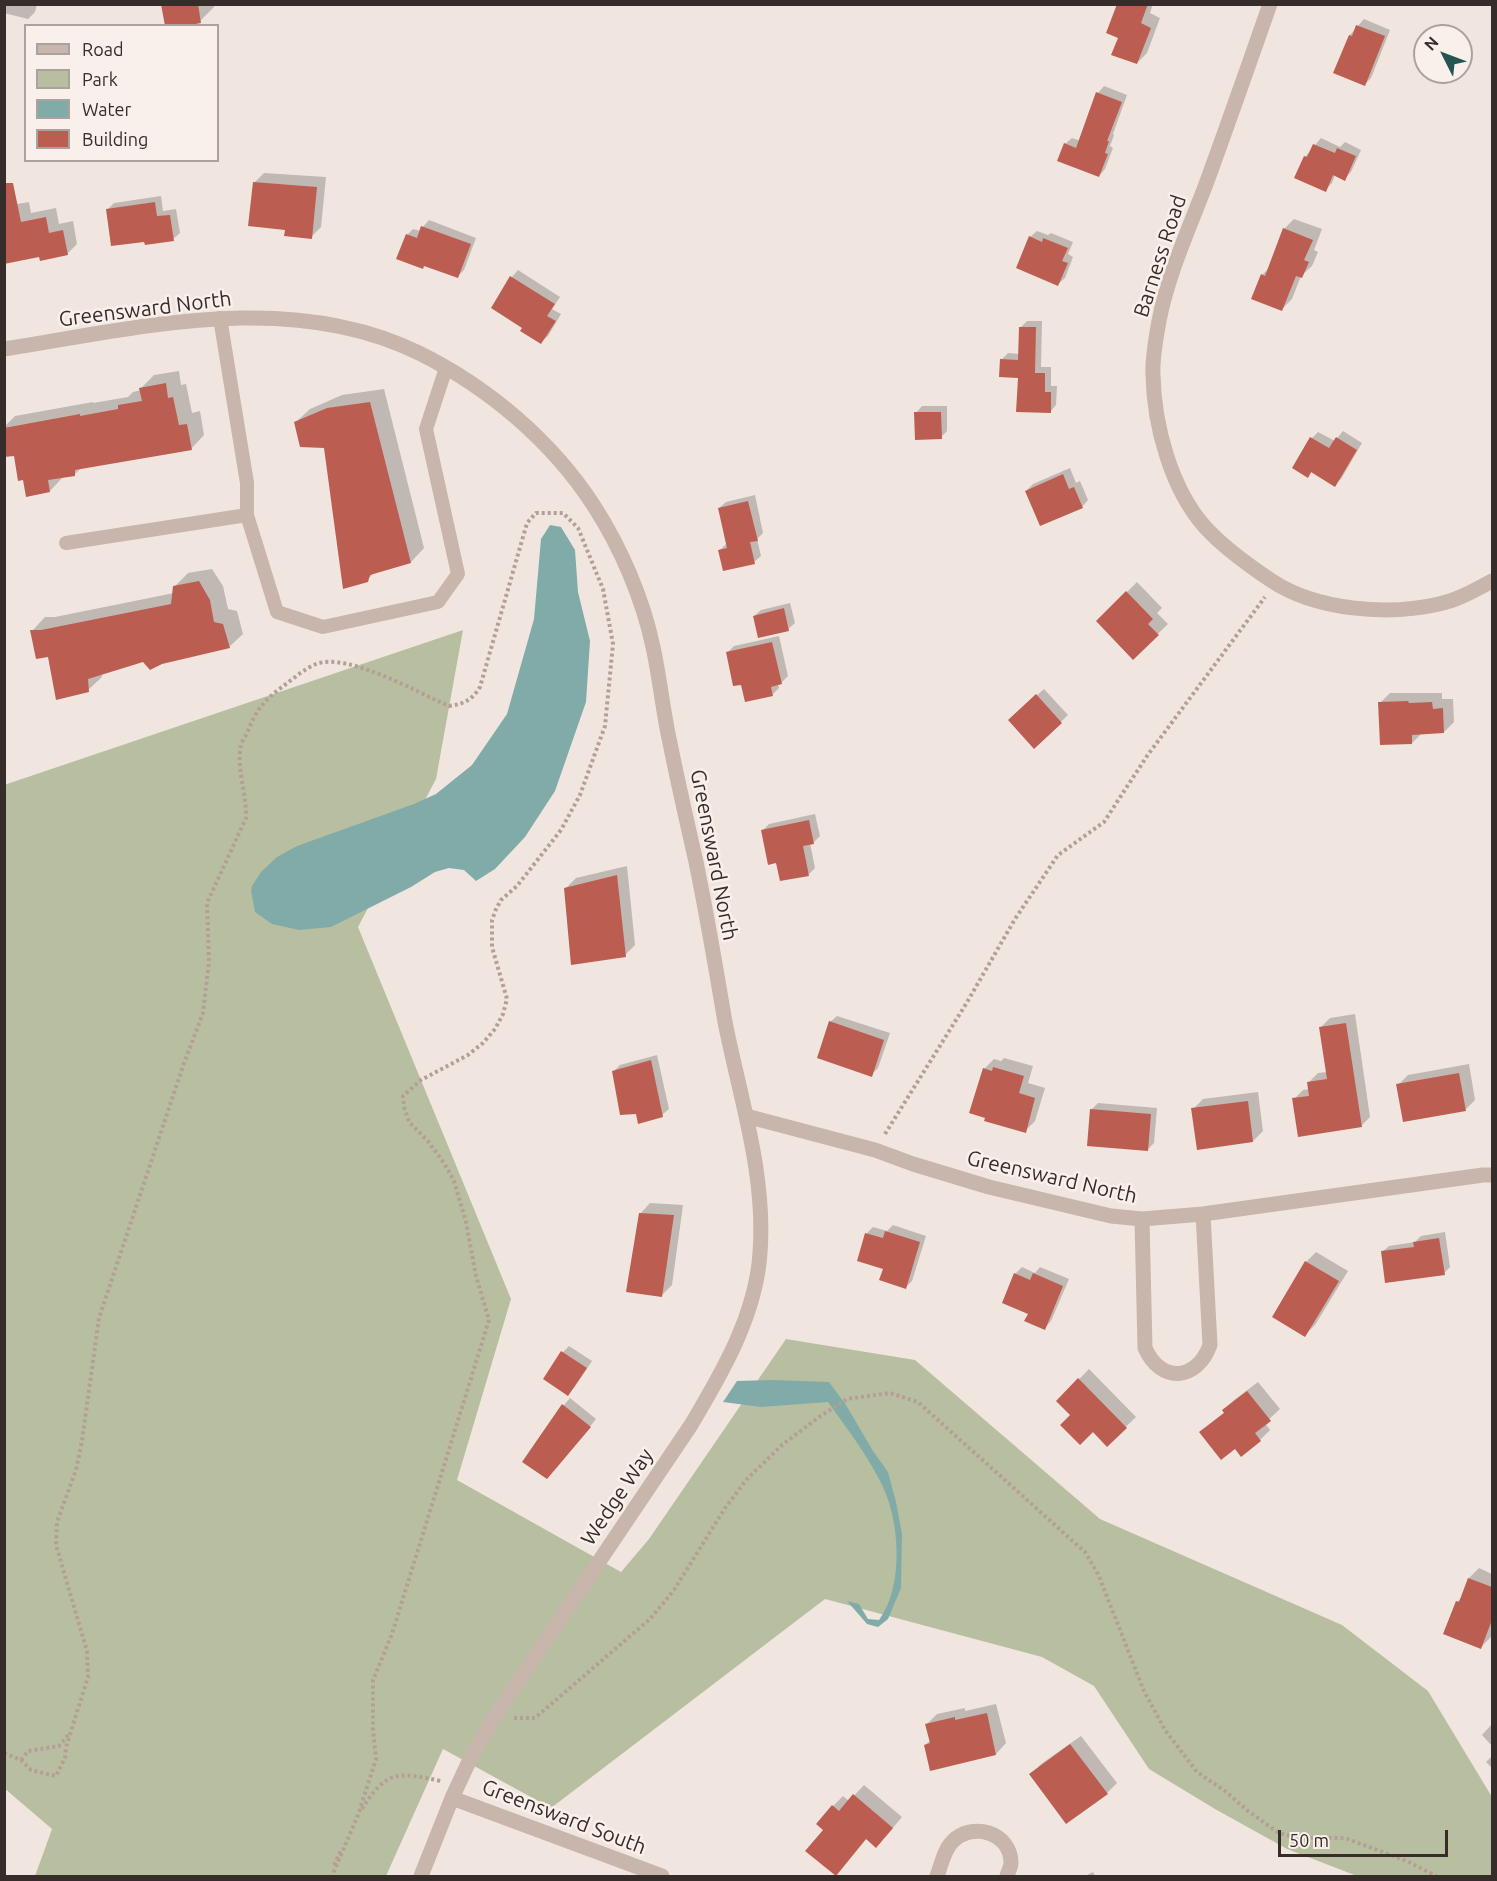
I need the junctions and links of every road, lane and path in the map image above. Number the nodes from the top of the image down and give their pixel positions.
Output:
1 (1270, 4) edge
2 (220, 318) junction
3 (4, 349) edge
4 (446, 368) junction
5 (247, 515) junction
6 (66, 543) dead end
7 (1492, 581) edge
8 (1275, 583) junction
9 (746, 1116) junction
10 (875, 1150) junction
11 (1492, 1175) edge
12 (1203, 1214) junction
13 (1142, 1219) junction
14 (496, 1713) junction
15 (71, 1732) junction
16 (4, 1753) edge
17 (21, 1760) junction
18 (445, 1782) dead end
19 (452, 1798) junction
20 (358, 1815) junction
21 (332, 1876) edge
22 (421, 1876) edge
23 (662, 1876) edge
24 (937, 1876) edge
25 (1006, 1876) edge
26 (1436, 1876) edge

1 - 8 street, Barness Road
2 - 3 street, Greensward North
2 - 4 street, Greensward North
2 - 5 lane
4 - 5 lane
4 - 9 street, Greensward North
5 - 6 lane
7 - 8 street, Barness Road
8 - 10 path
9 - 10 street, Greensward North
9 - 14 street, Wedge Way
10 - 13 street, Greensward North
11 - 12 street, Greensward North
12 - 13 street, Greensward North
12 - 13 street
14 - 19 street, Wedge Way
14 - 26 path
15 - 17 path
15 - 17 path
15 - 20 path
16 - 17 path
18 - 20 path
19 - 22 street, Wedge Way
19 - 23 street, Greensward South
20 - 21 path
24 - 25 street

